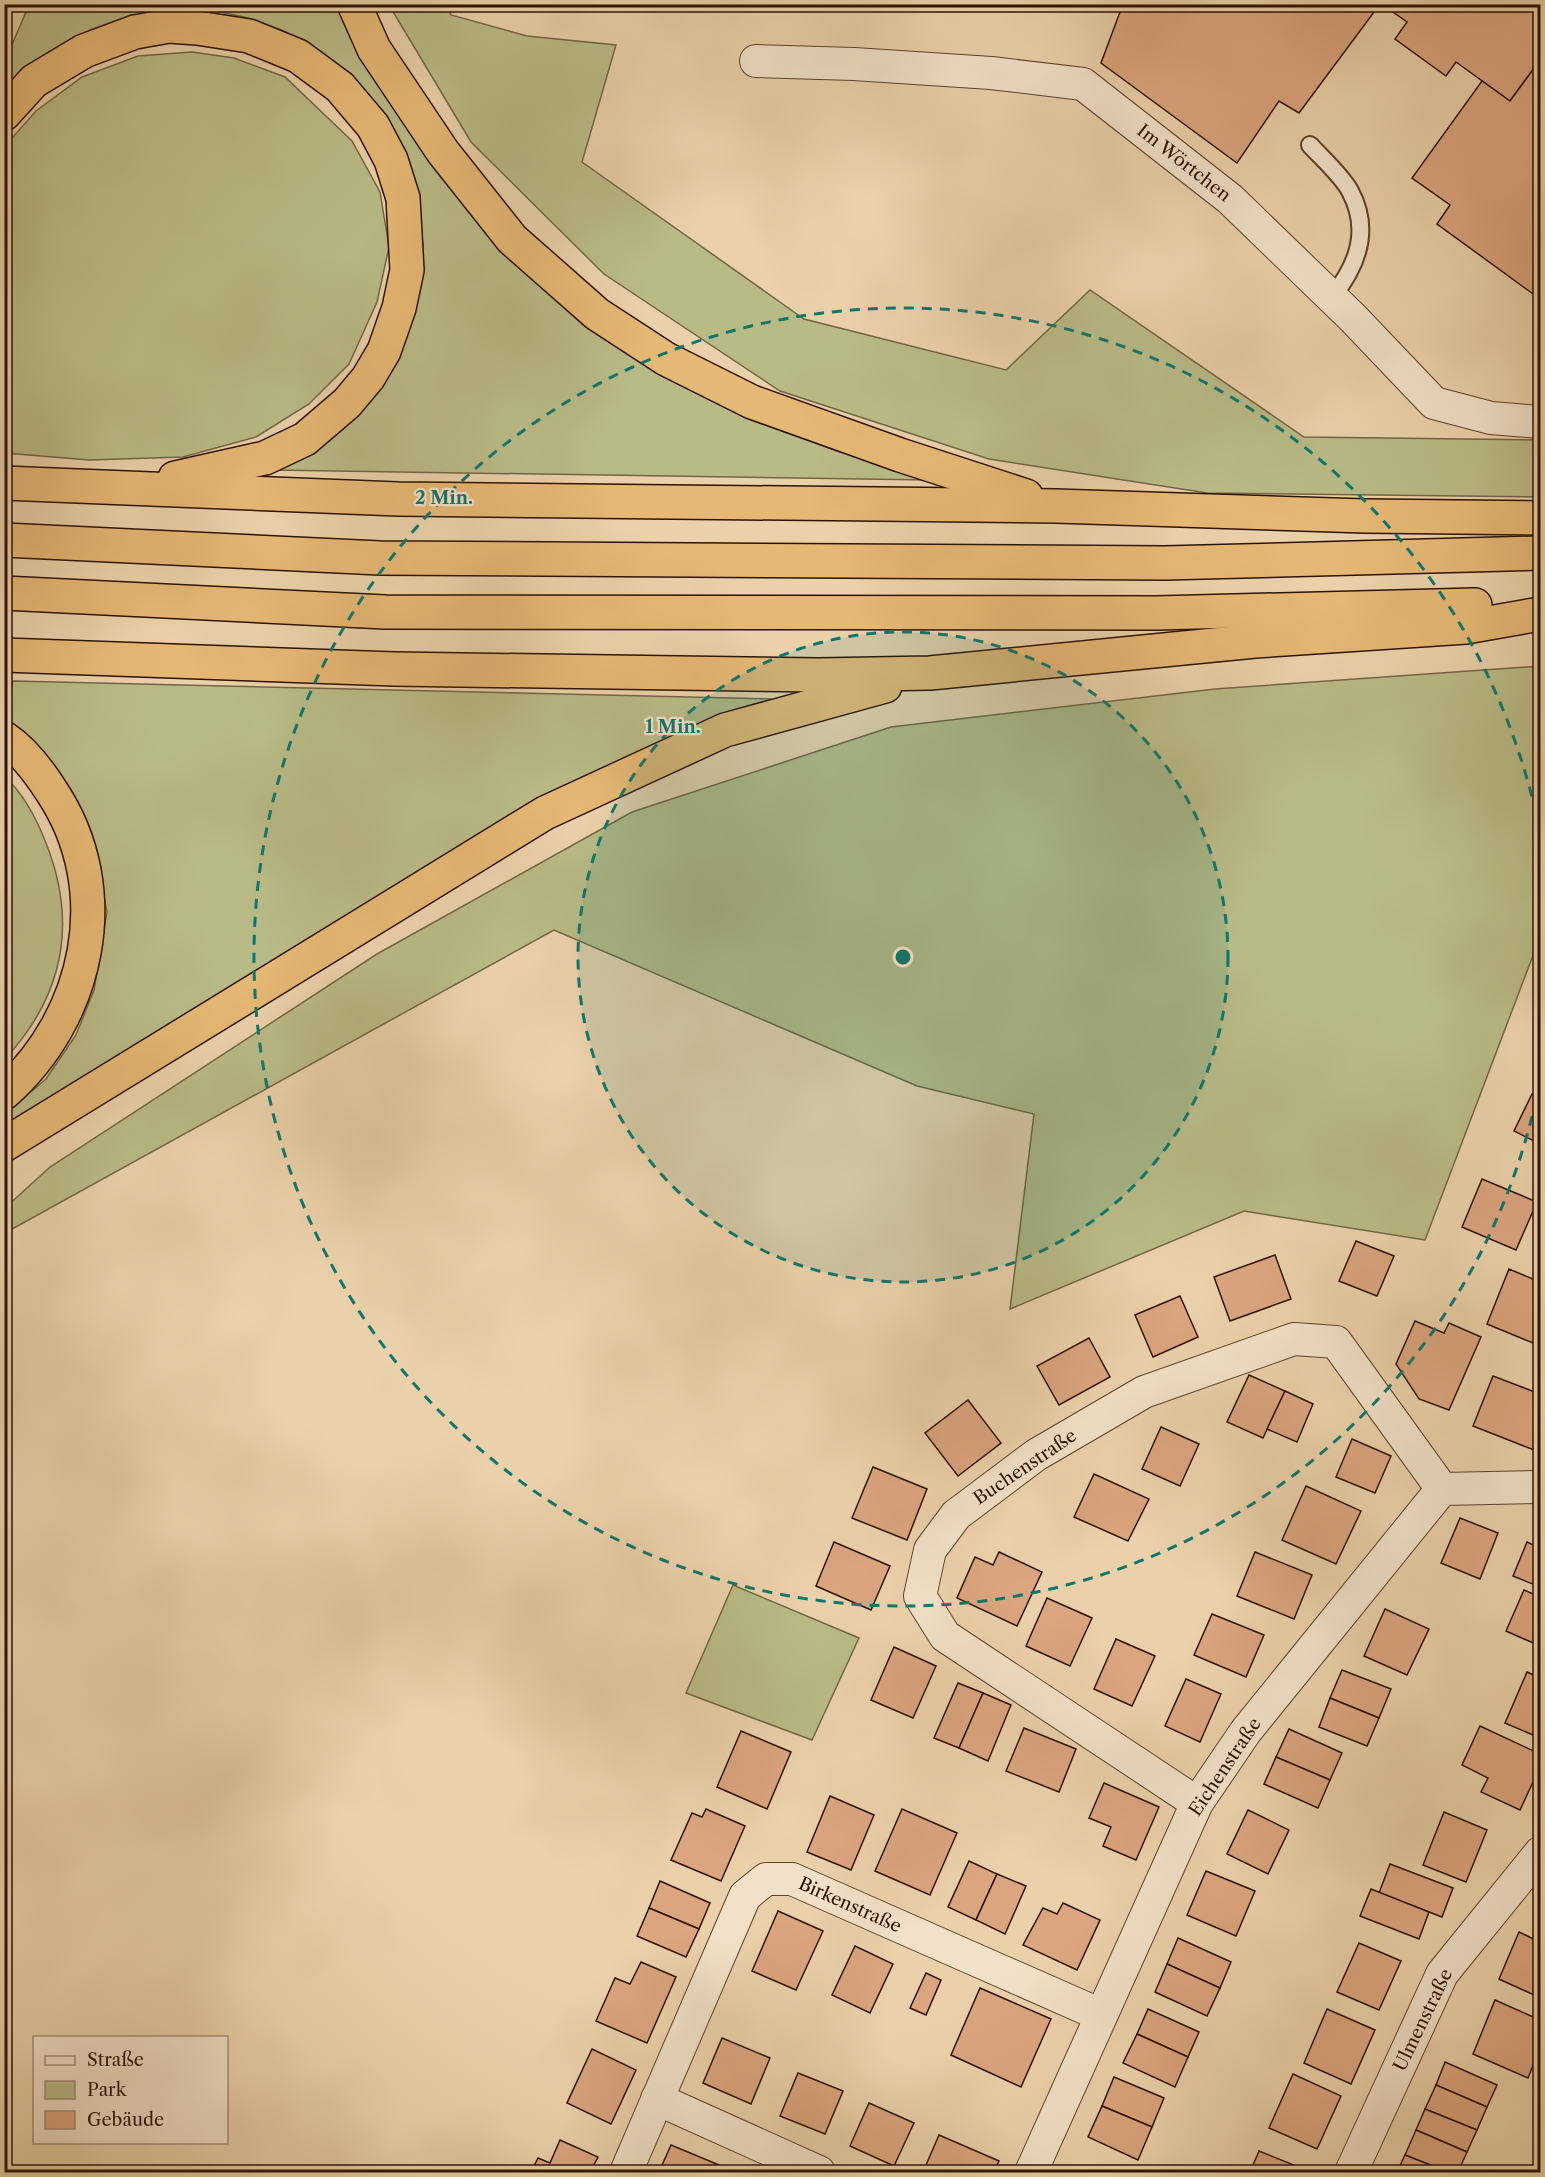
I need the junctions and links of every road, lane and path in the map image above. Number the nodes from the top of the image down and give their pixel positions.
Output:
1 (354, 4) edge
2 (756, 62) dead end
3 (4, 114) edge
4 (1310, 145) dead end
5 (1332, 297) junction
6 (1540, 422) edge
7 (4, 483) edge
8 (119, 489) junction
9 (1056, 506) junction
10 (1540, 518) edge
11 (4, 540) edge
12 (1540, 553) edge
13 (4, 593) edge
14 (1540, 603) edge
15 (1540, 614) edge
16 (4, 655) edge
17 (930, 673) junction
18 (4, 738) edge
19 (4, 1093) edge
20 (4, 1145) edge
21 (1540, 1487) edge
22 (1442, 1489) junction
23 (1197, 1803) junction
24 (1540, 1853) edge
25 (1101, 2015) junction
26 (657, 2099) junction
27 (626, 2172) edge
28 (819, 2172) edge
29 (1031, 2172) edge
30 (1351, 2172) edge

1 - 9 highway
2 - 5 street, Im Wörtchen
3 - 8 highway
4 - 5 lane
5 - 6 street, Im Wörtchen
7 - 8 highway
8 - 9 highway
9 - 10 highway
11 - 12 highway
13 - 14 highway
15 - 17 highway
16 - 17 highway
17 - 20 highway
18 - 19 highway
21 - 22 street
22 - 23 street, Eichenstraße
22 - 23 street, Buchenstraße
23 - 25 street, Eichenstraße
24 - 30 street, Ulmenstraße
25 - 26 street, Birkenstraße
25 - 29 street, Eichenstraße
26 - 27 street, Birkenstraße
26 - 28 street

